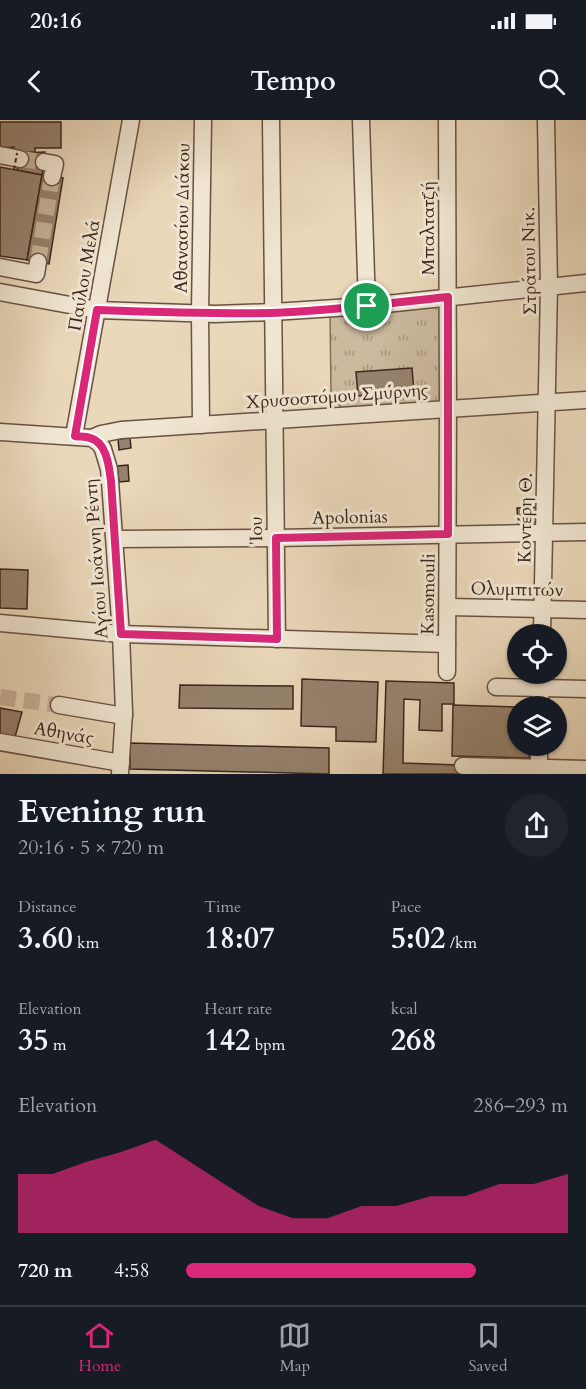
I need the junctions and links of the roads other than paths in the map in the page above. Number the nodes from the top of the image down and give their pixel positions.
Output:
1 (131, 120) edge
2 (203, 120) edge
3 (271, 120) edge
4 (361, 120) edge
5 (447, 120) edge
6 (546, 120) edge
7 (0, 155) edge
8 (17, 160) tunnel mouth
9 (38, 262) dead end
10 (0, 267) edge
11 (586, 283) edge
12 (549, 287) junction
13 (0, 292) edge
14 (448, 297) junction
15 (367, 306) junction
16 (97, 310) junction
17 (273, 312) junction
18 (200, 314) junction
19 (586, 400) edge
20 (548, 402) junction
21 (448, 408) junction
22 (275, 420) junction
23 (201, 425) junction
24 (0, 432) edge
25 (75, 436) junction
26 (92, 438) junction
27 (586, 532) edge
28 (544, 533) junction
29 (448, 534) junction
30 (276, 538) junction
31 (115, 539) junction
32 (448, 607) junction
33 (543, 608) junction
34 (586, 610) edge
35 (0, 623) edge
36 (542, 624) edge
37 (121, 634) junction
38 (277, 639) junction
39 (447, 644) junction
40 (447, 672) dead end
41 (518, 684) edge
42 (558, 684) edge
43 (496, 687) dead end
44 (586, 689) edge
45 (59, 705) tunnel mouth
46 (124, 716) junction
47 (0, 742) edge
48 (539, 756) edge
49 (463, 766) dead end
50 (539, 768) junction
51 (121, 769) edge
52 (586, 770) edge

1 - 16 street, Παύλου Μελά
2 - 18 street, Αθανασίου Διάκου
3 - 17 street, Ίου
4 - 15 street
5 - 14 street, Μπαλτατζή
6 - 12 street, Στράτου Νικ.
7 - 8 street
9 - 10 street
11 - 12 street
12 - 14 street
12 - 20 street, Στράτου Νικ.
13 - 16 street
14 - 15 street
14 - 21 street, Μπαλτατζή
15 - 17 street
16 - 18 street
16 - 25 street, Παύλου Μελά
17 - 18 street
17 - 22 street, Ίου
18 - 23 street, Αθανασίου Διάκου
19 - 20 street, Χρυσοστόμου Σμύρνης
20 - 21 street, Χρυσοστόμου Σμύρνης
20 - 28 street, Κοντέρη Θ.
21 - 22 street, Χρυσοστόμου Σμύρνης
21 - 29 street, Kasomouli
22 - 23 street, Χρυσοστόμου Σμύρνης
22 - 30 street, Ίου
23 - 26 street, Χρυσοστόμου Σμύρνης
24 - 25 street
25 - 26 street
26 - 31 street, Αγίου Ιωάννη Ρέντη
27 - 28 street, Apolonias
28 - 29 street, Apolonias
28 - 33 street, Κοντέρη Θ.
29 - 30 street, Apolonias
29 - 32 street, Kasomouli
30 - 31 street, Apolonias
30 - 38 street, Ίου
31 - 37 street, Αγίου Ιωάννη Ρέντη
32 - 33 street, Ολυμπιτών
32 - 39 street, Kasomouli
33 - 34 street, Ολυμπιτών
33 - 36 street, Κοντέρη Θ.
35 - 37 street
37 - 38 street
37 - 46 street, Αγίου Ιωάννη Ρέντη
38 - 39 street
39 - 40 street, Kasomouli
41 - 43 street
42 - 44 street
45 - 46 street
46 - 51 street, Αγίου Ιωάννη Ρέντη
47 - 51 street, Αθηνάς
48 - 50 street
49 - 50 street
50 - 52 street

